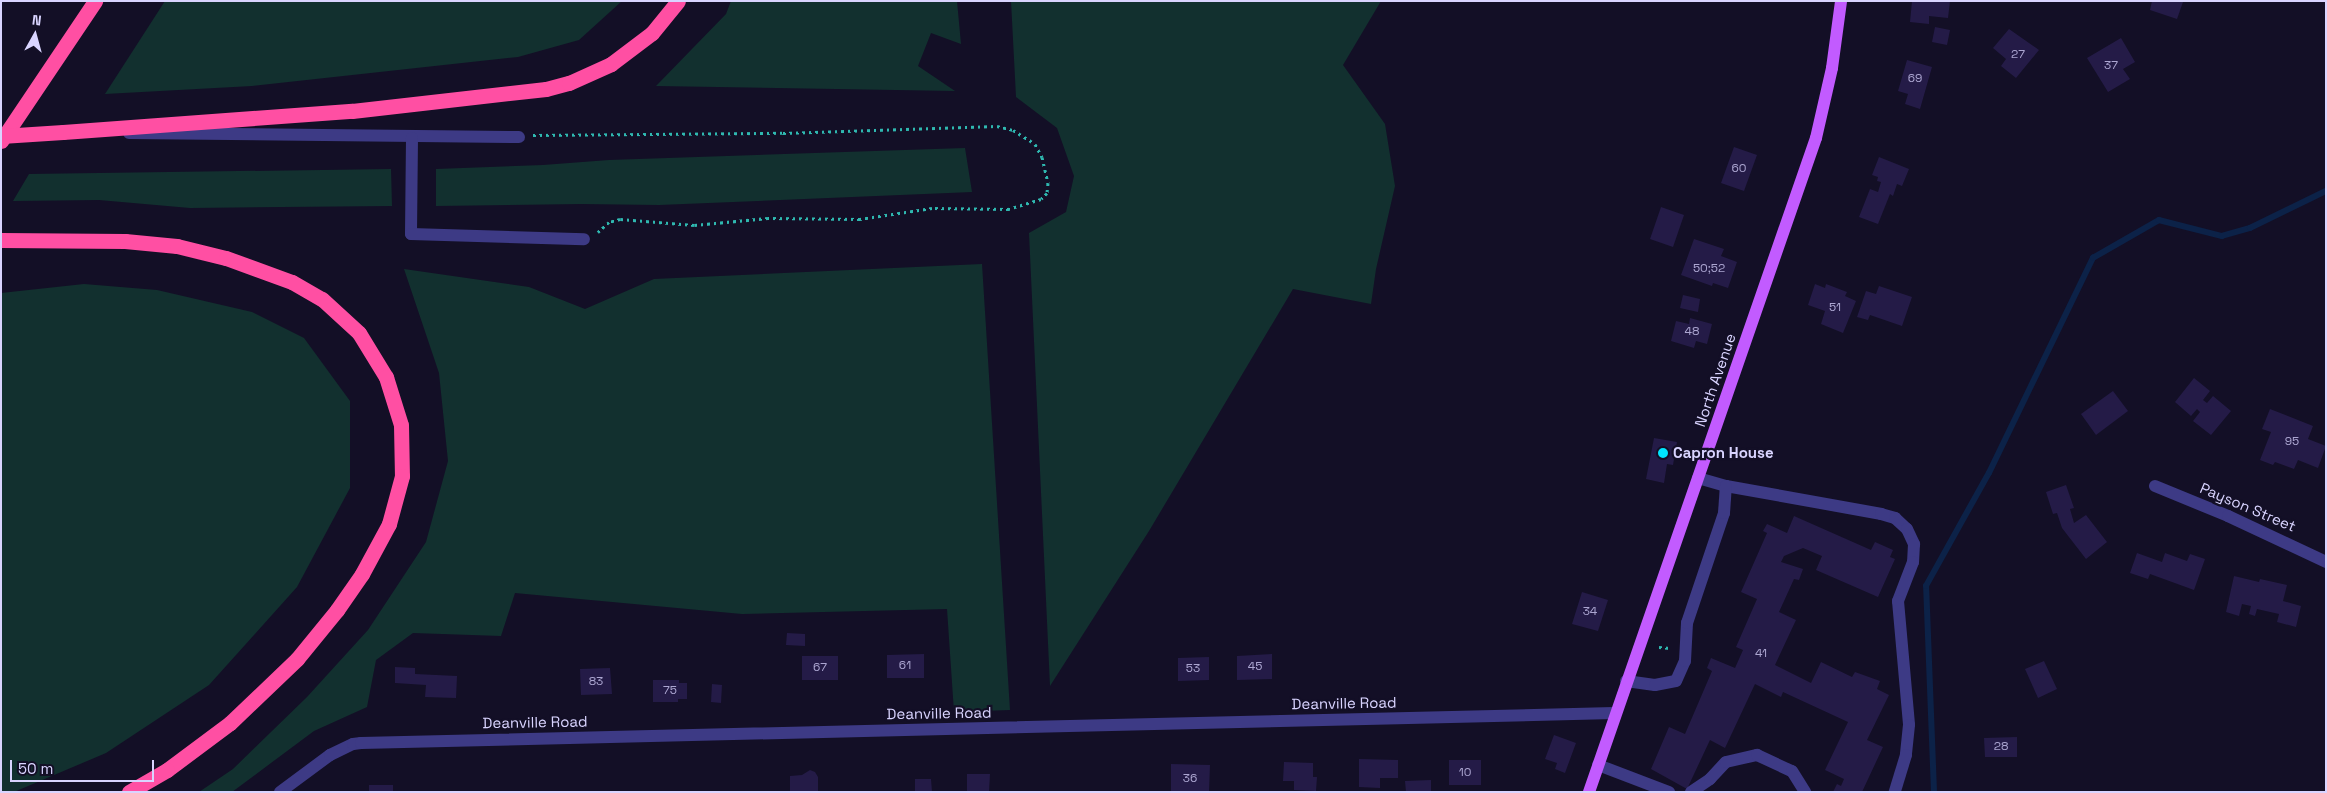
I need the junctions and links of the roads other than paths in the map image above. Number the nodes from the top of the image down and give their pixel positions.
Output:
1 (94, 1) edge
2 (678, 1) edge
3 (1841, 1) edge
4 (63, 132) junction
5 (1, 136) edge
6 (519, 137) road end
7 (412, 138) junction
8 (1, 141) edge
9 (584, 239) road end
10 (1, 240) edge
11 (1698, 478) junction
12 (1726, 486) junction
13 (2155, 486) dead end
14 (2326, 562) edge
15 (1626, 681) junction
16 (1614, 712) junction
17 (1598, 765) junction
18 (129, 792) edge
19 (280, 792) edge
20 (1589, 792) edge
21 (1669, 792) edge
22 (1691, 792) edge
23 (1806, 792) edge
24 (1895, 792) edge

1 - 8 highway
2 - 4 highway
3 - 11 main road, North Avenue
4 - 5 highway, bridge
4 - 7 street
6 - 7 street
7 - 9 street
10 - 18 highway
11 - 12 street
11 - 15 main road, North Avenue
12 - 15 street
12 - 24 street
13 - 14 street, Payson Street
15 - 16 main road, North Avenue
16 - 17 main road, North Avenue
16 - 19 street, Deanville Road
17 - 20 main road, North Avenue
17 - 21 street
22 - 23 street

